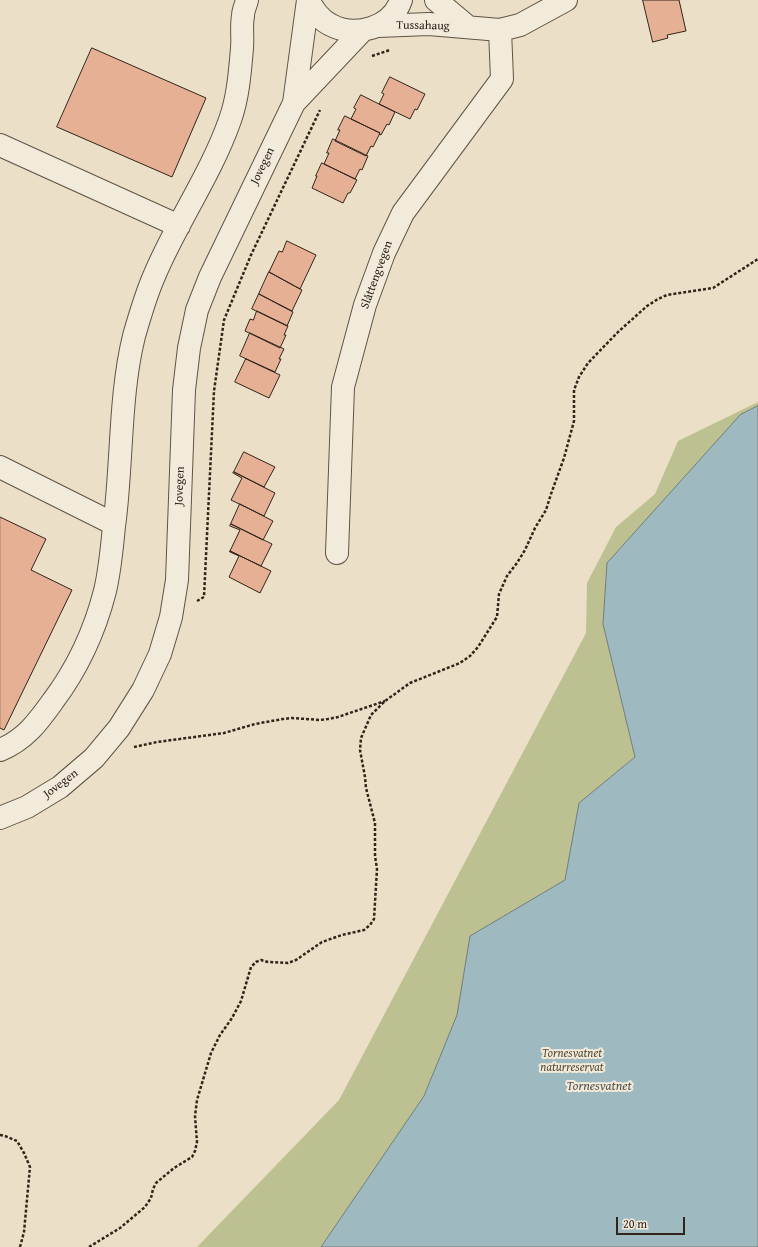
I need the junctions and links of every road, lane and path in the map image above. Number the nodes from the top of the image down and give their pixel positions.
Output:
1 (247, 0) edge
2 (308, 0) edge
3 (401, 0) edge
4 (436, 0) edge
5 (566, 0) edge
6 (468, 27) junction
7 (371, 28) junction
8 (500, 30) junction
9 (396, 48) dead end
10 (370, 57) dead end
11 (294, 103) junction
12 (322, 106) dead end
13 (0, 145) edge
14 (179, 226) junction
15 (758, 259) edge
16 (0, 467) edge
17 (114, 524) junction
18 (337, 553) dead end
19 (171, 617) junction
20 (385, 700) junction
21 (107, 742) junction
22 (0, 750) edge
23 (0, 818) edge
24 (0, 1135) edge
25 (20, 1247) edge
26 (89, 1247) edge

1 - 14 street
2 - 7 street, Tussahaug
2 - 11 street, Jovegen
3 - 7 street, Jovegen
4 - 6 street, Tussahaug
5 - 8 street, Tussahaug
6 - 7 street, Tussahaug
6 - 8 street, Tussahaug
7 - 11 street, Jovegen
8 - 18 street, Slåttengvegen
9 - 10 path
11 - 19 street, Jovegen
12 - 19 path
13 - 14 street
14 - 17 street
15 - 20 path
16 - 17 street
17 - 22 street
19 - 21 street, Jovegen
20 - 21 path
20 - 26 path
21 - 23 street, Jovegen
24 - 25 path

